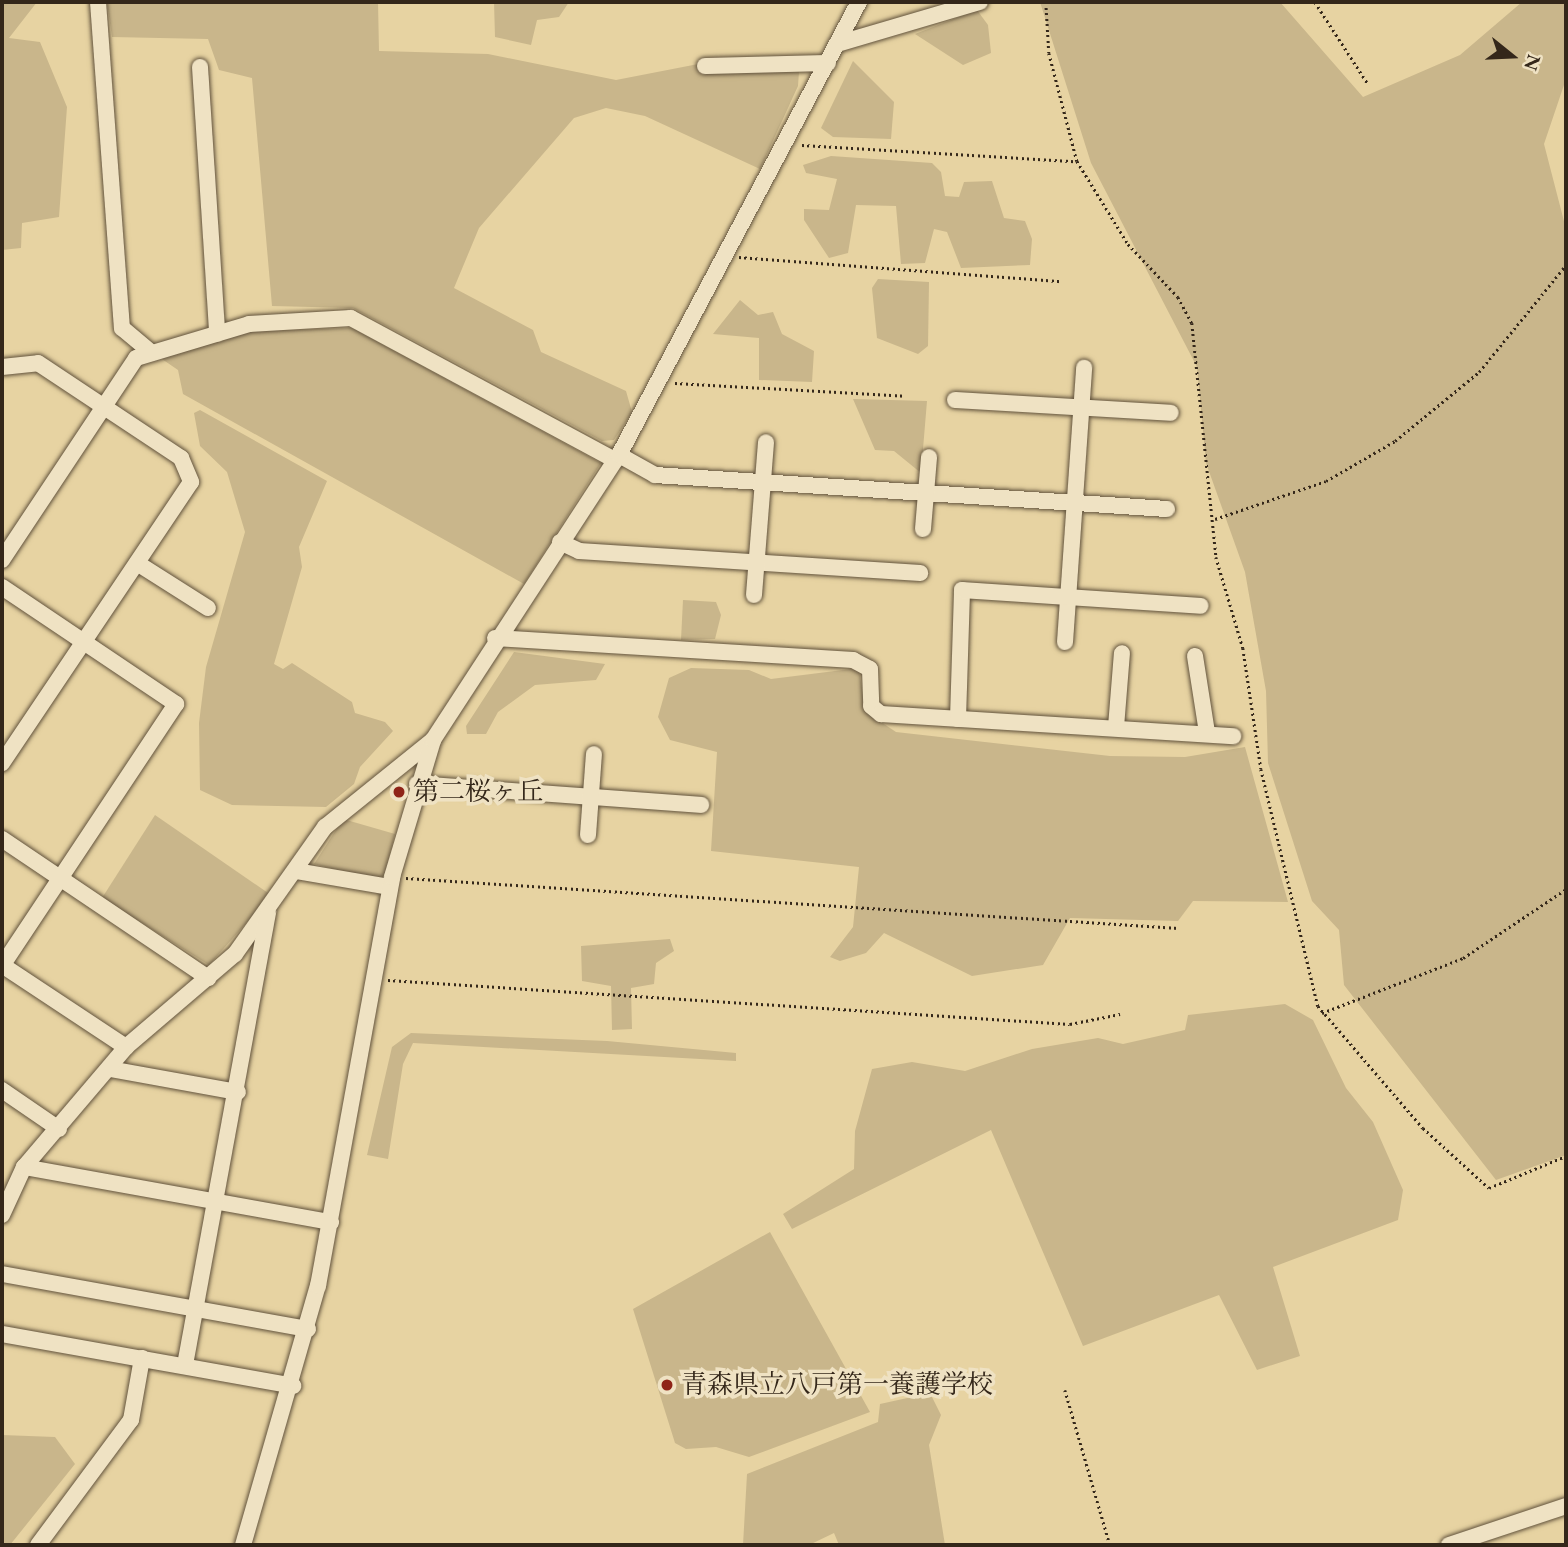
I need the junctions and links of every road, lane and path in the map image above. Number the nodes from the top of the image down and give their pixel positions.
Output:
1 (98, 2) edge
2 (859, 2) edge
3 (980, 2) edge
4 (1046, 2) edge
5 (1315, 2) edge
6 (837, 44) junction
7 (828, 63) junction
8 (705, 66) dead end
9 (200, 67) dead end
10 (1368, 84) dead end
11 (785, 144) junction
12 (1077, 162) junction
13 (727, 254) junction
14 (1566, 265) edge
15 (1061, 281) dead end
16 (217, 333) junction
17 (150, 352) junction
18 (2, 367) edge
19 (1084, 368) dead end
20 (658, 382) junction
21 (905, 396) dead end
22 (955, 400) dead end
23 (104, 406) junction
24 (1081, 408) junction
25 (1171, 413) dead end
26 (766, 442) dead end
27 (929, 457) dead end
28 (617, 458) junction
29 (763, 480) junction
30 (926, 494) junction
31 (1073, 503) junction
32 (1167, 509) dead end
33 (1215, 519) junction
34 (923, 529) dead end
35 (560, 542) junction
36 (2, 559) edge
37 (757, 562) junction
38 (137, 563) junction
39 (920, 573) dead end
40 (2, 587) edge
41 (754, 595) dead end
42 (1068, 597) junction
43 (1200, 606) dead end
44 (208, 608) dead end
45 (495, 638) junction
46 (83, 642) junction
47 (1065, 642) dead end
48 (1122, 653) dead end
49 (1195, 656) dead end
50 (958, 719) junction
51 (1116, 727) junction
52 (1208, 733) junction
53 (1233, 736) dead end
54 (433, 740) junction
55 (594, 754) dead end
56 (2, 763) edge
57 (417, 784) junction
58 (591, 797) junction
59 (701, 805) dead end
60 (588, 835) dead end
61 (2, 839) edge
62 (296, 871) junction
63 (60, 878) junction
64 (391, 882) junction
65 (1566, 889) edge
66 (268, 911) junction
67 (1178, 928) dead end
68 (2, 965) edge
69 (208, 978) junction
70 (373, 979) junction
71 (1322, 1013) junction
72 (1120, 1014) dead end
73 (126, 1048) junction
74 (110, 1069) junction
75 (2, 1090) edge
76 (238, 1092) junction
77 (59, 1129) junction
78 (1566, 1156) edge
79 (24, 1167) junction
80 (217, 1202) junction
81 (2, 1214) edge
82 (331, 1222) junction
83 (2, 1274) edge
84 (197, 1308) junction
85 (308, 1329) junction
86 (2, 1334) edge
87 (142, 1358) junction
88 (186, 1365) junction
89 (293, 1386) junction
90 (1065, 1390) dead end
91 (1566, 1506) edge
92 (1496, 1530) junction
93 (38, 1545) edge
94 (243, 1545) edge
95 (1110, 1545) edge
96 (1449, 1545) edge
97 (1503, 1545) edge

1 - 17 street
2 - 6 street
3 - 6 street
4 - 12 path
5 - 10 path
6 - 7 street
7 - 8 street
7 - 11 street
9 - 16 street
11 - 12 path
11 - 13 street
12 - 33 path
13 - 15 path
13 - 20 street
14 - 33 path
16 - 17 street
16 - 28 street
17 - 23 street
18 - 23 street
19 - 24 street
20 - 21 path
20 - 28 street
22 - 24 street
23 - 36 street
23 - 38 street
24 - 25 street
24 - 31 street
26 - 29 street
27 - 30 street
28 - 29 street
28 - 35 street
29 - 30 street
29 - 37 street
30 - 31 street
30 - 34 street
31 - 32 street
31 - 42 street
33 - 71 path
35 - 37 street
35 - 45 street
37 - 39 street
37 - 41 street
38 - 44 street
38 - 46 street
40 - 46 street
42 - 43 street
42 - 47 street
42 - 50 street
45 - 50 street
45 - 54 street
46 - 56 street
46 - 63 street
48 - 51 street
49 - 52 street
50 - 51 street
51 - 52 street
52 - 53 street
54 - 57 street
54 - 62 street
55 - 58 street
57 - 58 street
57 - 64 street
58 - 59 street
58 - 60 street
61 - 63 street
62 - 64 street
62 - 66 street
63 - 68 street
63 - 69 street
64 - 67 path
64 - 70 street
65 - 71 path
66 - 69 street
66 - 76 street
68 - 73 street
69 - 73 street
70 - 72 path
70 - 82 street
71 - 78 path
73 - 74 street
74 - 76 street
74 - 77 street
75 - 77 street
76 - 80 street
77 - 79 street
79 - 80 street
79 - 81 street
80 - 82 street
80 - 84 street
82 - 85 street
83 - 84 street
84 - 85 street
84 - 88 street
85 - 89 street
86 - 87 street
87 - 88 street
87 - 93 street
88 - 89 street
89 - 94 street
90 - 95 path
91 - 92 street
92 - 96 street
92 - 97 street

